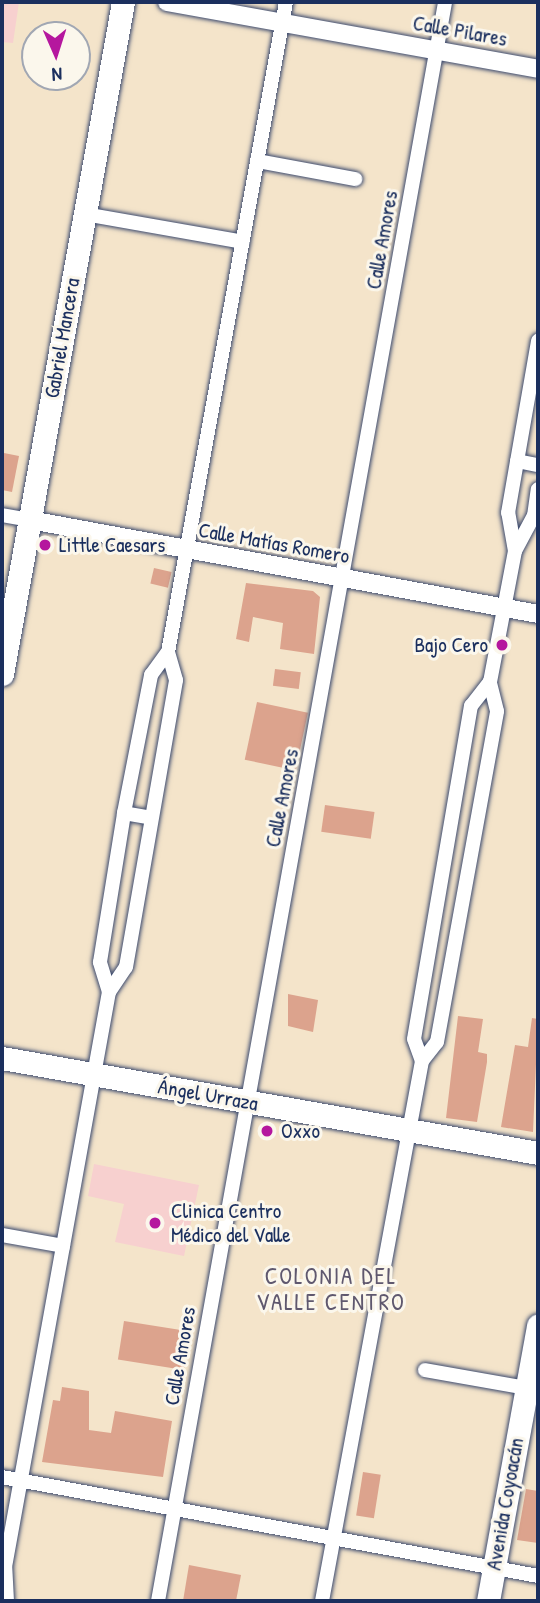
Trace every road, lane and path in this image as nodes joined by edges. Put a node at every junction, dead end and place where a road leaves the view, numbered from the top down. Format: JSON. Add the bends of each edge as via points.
{"nodes":[{"id":1,"x":122,"y":2,"type":"edge"},
{"id":2,"x":167,"y":2,"type":"edge"},
{"id":3,"x":286,"y":2,"type":"edge"},
{"id":4,"x":445,"y":2,"type":"edge"},
{"id":5,"x":282,"y":23,"type":"junction"},
{"id":6,"x":436,"y":50,"type":"junction"},
{"id":7,"x":538,"y":69,"type":"edge"},
{"id":8,"x":257,"y":161,"type":"junction"},
{"id":9,"x":355,"y":179,"type":"dead end"},
{"id":10,"x":85,"y":214,"type":"junction"},
{"id":11,"x":243,"y":242,"type":"junction"},
{"id":12,"x":538,"y":341,"type":"edge"},
{"id":13,"x":517,"y":461,"type":"junction"},
{"id":14,"x":538,"y":465,"type":"edge"},
{"id":15,"x":538,"y":489,"type":"edge"},
{"id":16,"x":2,"y":515,"type":"edge"},
{"id":17,"x":30,"y":520,"type":"junction"},
{"id":18,"x":187,"y":550,"type":"junction"},
{"id":19,"x":515,"y":551,"type":"junction"},
{"id":20,"x":345,"y":578,"type":"junction"},
{"id":21,"x":504,"y":608,"type":"junction"},
{"id":22,"x":538,"y":614,"type":"edge"},
{"id":23,"x":168,"y":652,"type":"junction"},
{"id":24,"x":2,"y":674,"type":"edge"},
{"id":25,"x":490,"y":682,"type":"junction"},
{"id":26,"x":124,"y":813,"type":"junction"},
{"id":27,"x":151,"y":818,"type":"junction"},
{"id":28,"x":109,"y":992,"type":"junction"},
{"id":29,"x":2,"y":1058,"type":"edge"},
{"id":30,"x":422,"y":1061,"type":"junction"},
{"id":31,"x":93,"y":1075,"type":"junction"},
{"id":32,"x":247,"y":1102,"type":"junction"},
{"id":33,"x":411,"y":1131,"type":"junction"},
{"id":34,"x":538,"y":1153,"type":"edge"},
{"id":35,"x":2,"y":1235,"type":"edge"},
{"id":36,"x":63,"y":1246,"type":"junction"},
{"id":37,"x":538,"y":1325,"type":"edge"},
{"id":38,"x":425,"y":1370,"type":"dead end"},
{"id":39,"x":527,"y":1388,"type":"junction"},
{"id":40,"x":2,"y":1477,"type":"edge"},
{"id":41,"x":20,"y":1480,"type":"junction"},
{"id":42,"x":174,"y":1511,"type":"junction"},
{"id":43,"x":332,"y":1541,"type":"junction"},
{"id":44,"x":3,"y":1569,"type":"edge"},
{"id":45,"x":494,"y":1569,"type":"junction"},
{"id":46,"x":538,"y":1576,"type":"edge"},
{"id":47,"x":7,"y":1601,"type":"edge"},
{"id":48,"x":158,"y":1601,"type":"edge"},
{"id":49,"x":322,"y":1601,"type":"edge"},
{"id":50,"x":488,"y":1601,"type":"edge"}],
"edges":[{"from":1,"to":10,"type":"main road","name":"Gabriel Mancera"},
{"from":2,"to":5,"type":"street","name":"Calle Pilares"},
{"from":3,"to":5,"type":"street"},
{"from":4,"to":6,"type":"street","name":"Calle Amores"},
{"from":5,"to":6,"type":"street","name":"Calle Pilares"},
{"from":5,"to":8,"type":"street"},
{"from":6,"to":7,"type":"street","name":"Calle Pilares"},
{"from":6,"to":20,"type":"street","name":"Calle Amores"},
{"from":8,"to":9,"type":"street"},
{"from":8,"to":11,"type":"street"},
{"from":10,"to":11,"type":"street"},
{"from":10,"to":17,"type":"main road","name":"Gabriel Mancera"},
{"from":11,"to":18,"type":"street"},
{"from":12,"to":13,"type":"street"},
{"from":13,"to":14,"type":"street"},
{"from":13,"to":19,"type":"street","via":[[508,513]]},
{"from":15,"to":19,"type":"street","via":[[534,516]]},
{"from":16,"to":17,"type":"street","name":"Calle Matías Romero"},
{"from":17,"to":18,"type":"street","name":"Calle Matías Romero"},
{"from":17,"to":24,"type":"main road","name":"Gabriel Mancera"},
{"from":18,"to":20,"type":"street","name":"Calle Matías Romero"},
{"from":18,"to":23,"type":"street"},
{"from":19,"to":21,"type":"street"},
{"from":20,"to":21,"type":"street","name":"Calle Matías Romero"},
{"from":20,"to":32,"type":"street","name":"Calle Amores"},
{"from":21,"to":22,"type":"street","name":"Calle Matías Romero"},
{"from":21,"to":25,"type":"street"},
{"from":23,"to":26,"type":"street","via":[[151,675]]},
{"from":23,"to":27,"type":"street","via":[[176,680]]},
{"from":25,"to":30,"type":"street","via":[[494,725],[437,1042]]},
{"from":25,"to":30,"type":"street","via":[[478,692],[469,720],[414,1039]]},
{"from":26,"to":27,"type":"street"},
{"from":26,"to":28,"type":"street","via":[[100,962]]},
{"from":27,"to":28,"type":"street","via":[[125,967]]},
{"from":28,"to":31,"type":"street"},
{"from":29,"to":31,"type":"main road","name":"Ángel Urraza"},
{"from":30,"to":33,"type":"street"},
{"from":31,"to":32,"type":"main road","name":"Ángel Urraza"},
{"from":31,"to":36,"type":"street"},
{"from":32,"to":33,"type":"main road","name":"Ángel Urraza"},
{"from":32,"to":42,"type":"street","name":"Calle Amores"},
{"from":33,"to":34,"type":"main road","name":"Ángel Urraza"},
{"from":33,"to":43,"type":"street"},
{"from":35,"to":36,"type":"street"},
{"from":36,"to":41,"type":"street"},
{"from":37,"to":39,"type":"main road","name":"Avenida Coyoacán"},
{"from":38,"to":39,"type":"street"},
{"from":39,"to":45,"type":"main road","name":"Avenida Coyoacán"},
{"from":40,"to":41,"type":"street"},
{"from":41,"to":42,"type":"street"},
{"from":41,"to":44,"type":"street"},
{"from":42,"to":43,"type":"street"},
{"from":42,"to":48,"type":"street","name":"Calle Amores"},
{"from":43,"to":45,"type":"street"},
{"from":43,"to":49,"type":"street"},
{"from":44,"to":47,"type":"street"},
{"from":45,"to":46,"type":"street"},
{"from":45,"to":50,"type":"main road","name":"Avenida Coyoacán"}]}
